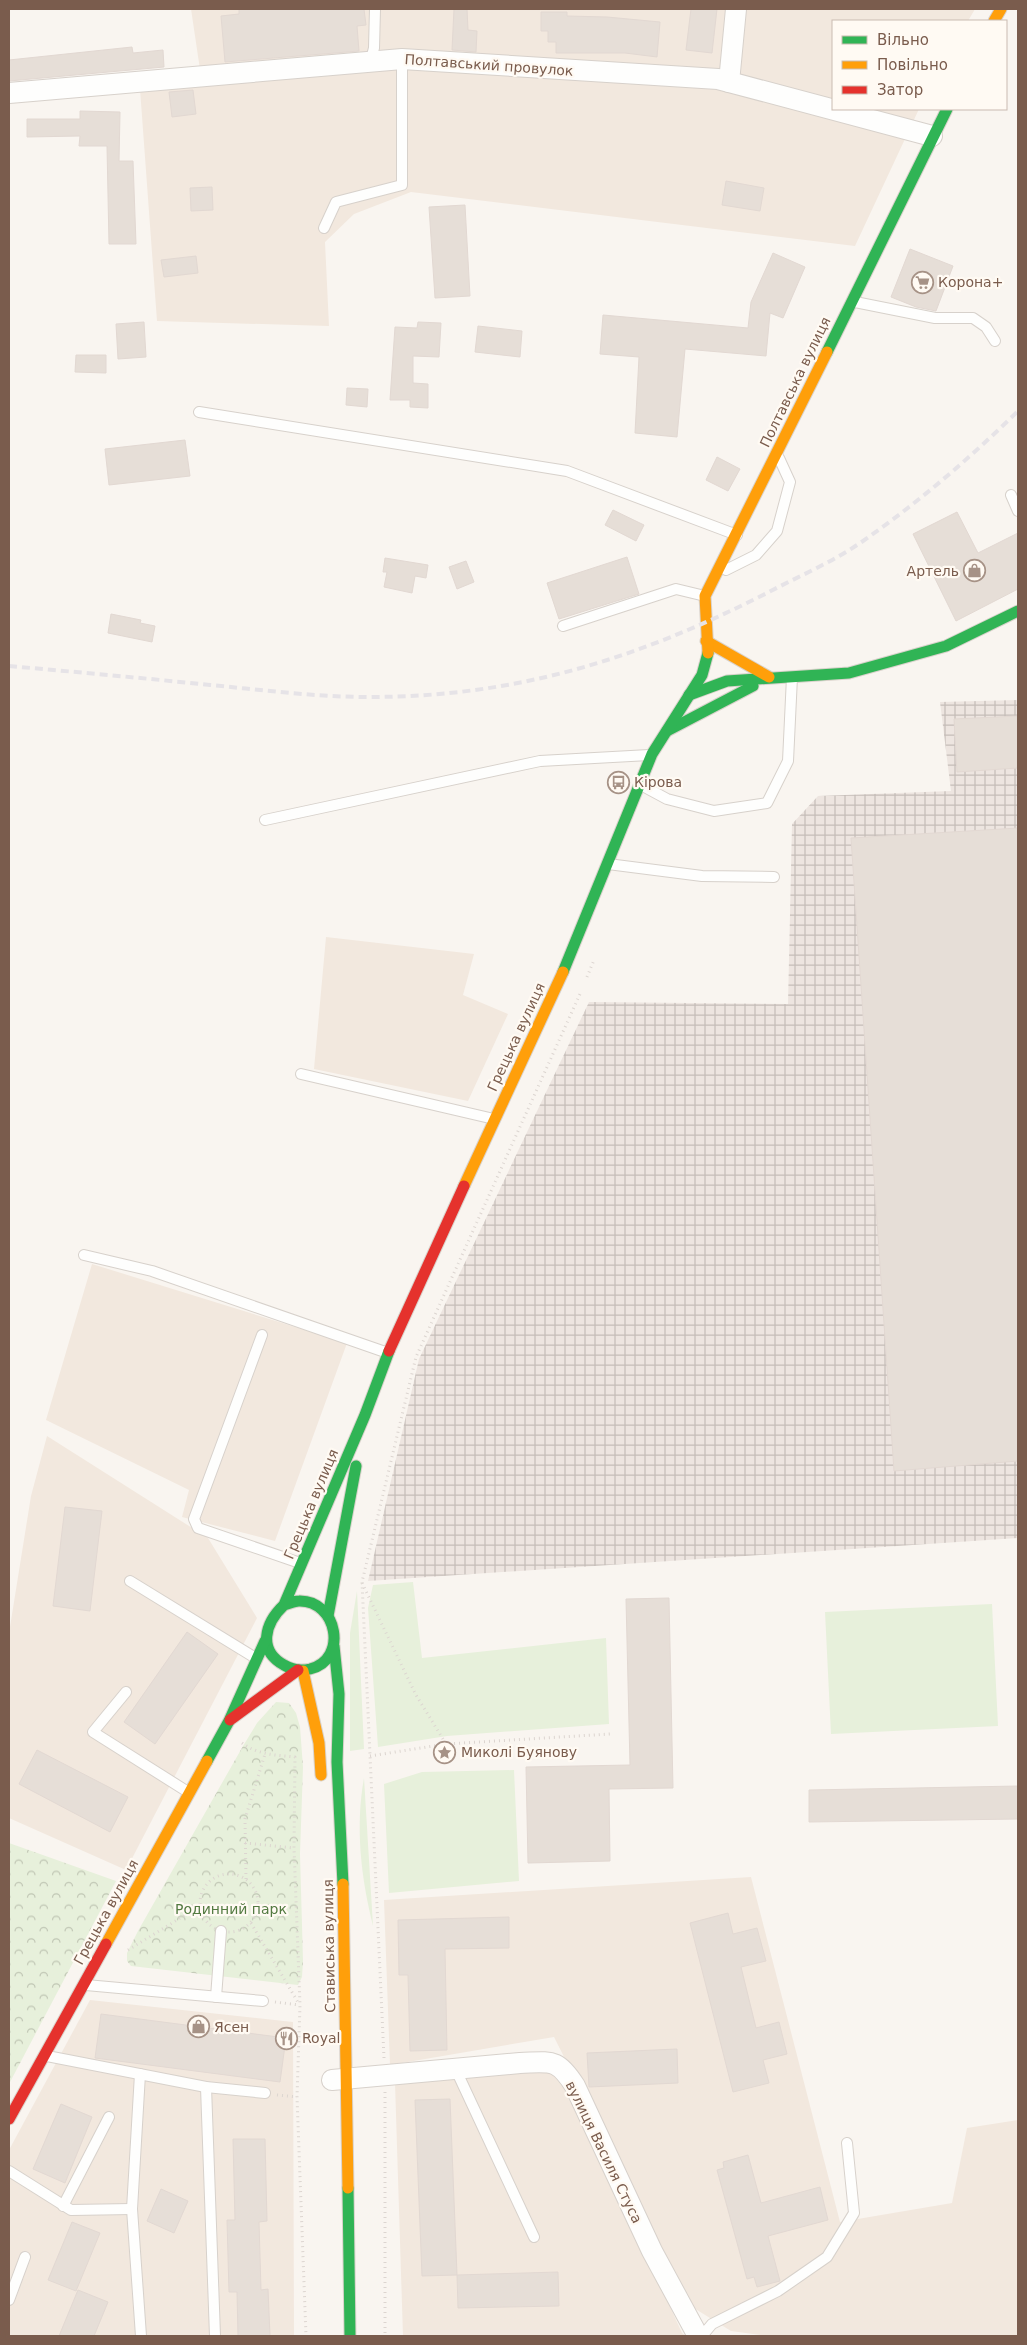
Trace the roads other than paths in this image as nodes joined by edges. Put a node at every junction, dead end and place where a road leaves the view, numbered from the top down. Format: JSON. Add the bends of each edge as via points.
{"nodes":[{"id":1,"x":376,"y":9,"type":"edge"},
{"id":2,"x":736,"y":9,"type":"edge"},
{"id":3,"x":1001,"y":9,"type":"edge"},
{"id":4,"x":995,"y":20,"type":"edge"},
{"id":5,"x":402,"y":59,"type":"junction"},
{"id":6,"x":370,"y":63,"type":"junction"},
{"id":7,"x":729,"y":82,"type":"junction"},
{"id":8,"x":9,"y":93,"type":"edge"},
{"id":9,"x":832,"y":109,"type":"edge"},
{"id":10,"x":834,"y":110,"type":"edge"},
{"id":11,"x":946,"y":110,"type":"edge"},
{"id":12,"x":932,"y":136,"type":"junction"},
{"id":13,"x":324,"y":228,"type":"dead end"},
{"id":14,"x":852,"y":301,"type":"junction"},
{"id":15,"x":995,"y":341,"type":"dead end"},
{"id":16,"x":199,"y":412,"type":"dead end"},
{"id":17,"x":777,"y":453,"type":"junction"},
{"id":18,"x":1011,"y":495,"type":"dead end"},
{"id":19,"x":1018,"y":511,"type":"edge"},
{"id":20,"x":738,"y":535,"type":"junction"},
{"id":21,"x":716,"y":575,"type":"junction"},
{"id":22,"x":705,"y":596,"type":"junction"},
{"id":23,"x":1018,"y":611,"type":"edge"},
{"id":24,"x":563,"y":626,"type":"dead end"},
{"id":25,"x":706,"y":640,"type":"junction"},
{"id":26,"x":702,"y":675,"type":"joint"},
{"id":27,"x":792,"y":676,"type":"junction"},
{"id":28,"x":769,"y":677,"type":"junction"},
{"id":29,"x":689,"y":695,"type":"junction"},
{"id":30,"x":667,"y":730,"type":"junction"},
{"id":31,"x":652,"y":754,"type":"junction"},
{"id":32,"x":640,"y":785,"type":"junction"},
{"id":33,"x":265,"y":820,"type":"dead end"},
{"id":34,"x":607,"y":864,"type":"junction"},
{"id":35,"x":774,"y":877,"type":"dead end"},
{"id":36,"x":301,"y":1074,"type":"dead end"},
{"id":37,"x":494,"y":1118,"type":"junction"},
{"id":38,"x":84,"y":1255,"type":"dead end"},
{"id":39,"x":262,"y":1335,"type":"dead end"},
{"id":40,"x":389,"y":1353,"type":"junction"},
{"id":41,"x":365,"y":1415,"type":"junction"},
{"id":42,"x":302,"y":1564,"type":"junction"},
{"id":43,"x":130,"y":1581,"type":"dead end"},
{"id":44,"x":284,"y":1605,"type":"junction"},
{"id":45,"x":328,"y":1616,"type":"junction"},
{"id":46,"x":265,"y":1642,"type":"junction"},
{"id":47,"x":334,"y":1646,"type":"junction"},
{"id":48,"x":257,"y":1659,"type":"junction"},
{"id":49,"x":300,"y":1671,"type":"junction"},
{"id":50,"x":126,"y":1692,"type":"dead end"},
{"id":51,"x":226,"y":1725,"type":"junction"},
{"id":52,"x":322,"y":1790,"type":"dead end"},
{"id":53,"x":189,"y":1793,"type":"junction"},
{"id":54,"x":221,"y":1931,"type":"road end"},
{"id":55,"x":83,"y":1984,"type":"junction"},
{"id":56,"x":216,"y":1997,"type":"junction"},
{"id":57,"x":263,"y":2001,"type":"road end"},
{"id":58,"x":44,"y":2055,"type":"junction"},
{"id":59,"x":456,"y":2070,"type":"junction"},
{"id":60,"x":140,"y":2074,"type":"junction"},
{"id":61,"x":336,"y":2080,"type":"junction"},
{"id":62,"x":206,"y":2087,"type":"junction"},
{"id":63,"x":265,"y":2093,"type":"road end"},
{"id":64,"x":109,"y":2117,"type":"dead end"},
{"id":65,"x":9,"y":2118,"type":"edge"},
{"id":66,"x":847,"y":2143,"type":"dead end"},
{"id":67,"x":9,"y":2171,"type":"edge"},
{"id":68,"x":64,"y":2206,"type":"junction"},
{"id":69,"x":132,"y":2209,"type":"junction"},
{"id":70,"x":534,"y":2237,"type":"dead end"},
{"id":71,"x":25,"y":2257,"type":"dead end"},
{"id":72,"x":9,"y":2300,"type":"edge"},
{"id":73,"x":142,"y":2336,"type":"edge"},
{"id":74,"x":216,"y":2336,"type":"edge"},
{"id":75,"x":350,"y":2336,"type":"edge"},
{"id":76,"x":700,"y":2336,"type":"edge"}],
"edges":[{"from":1,"to":6,"type":"lane"},
{"from":2,"to":7,"type":"street"},
{"from":3,"to":4,"type":"main road"},
{"from":5,"to":6,"type":"street","name":"Полтавський провулок"},
{"from":5,"to":7,"type":"street","name":"Полтавський провулок"},
{"from":5,"to":13,"type":"lane","via":[[402,185],[336,202]]},
{"from":6,"to":8,"type":"street","name":"Полтавський провулок"},
{"from":7,"to":9,"type":"street","name":"Полтавський провулок"},
{"from":10,"to":12,"type":"street","name":"Полтавський провулок"},
{"from":11,"to":12,"type":"main road","name":"Полтавська вулиця"},
{"from":12,"to":14,"type":"main road","name":"Полтавська вулиця"},
{"from":14,"to":15,"type":"lane","via":[[935,318],[974,318],[986,327]]},
{"from":14,"to":17,"type":"main road","name":"Полтавська вулиця"},
{"from":16,"to":20,"type":"lane","via":[[567,471]]},
{"from":17,"to":20,"type":"main road","name":"Полтавська вулиця"},
{"from":17,"to":21,"type":"lane","via":[[790,482],[777,531],[756,554]]},
{"from":18,"to":19,"type":"lane"},
{"from":20,"to":21,"type":"main road","name":"Полтавська вулиця"},
{"from":21,"to":22,"type":"main road","name":"Полтавська вулиця"},
{"from":22,"to":24,"type":"lane","via":[[676,589]]},
{"from":22,"to":25,"type":"main road","name":"Полтавська вулиця"},
{"from":23,"to":27,"type":"main road","via":[[946,646],[849,673]]},
{"from":25,"to":26,"type":"main road","name":"Полтавська вулиця","via":[[708,652]]},
{"from":25,"to":28,"type":"main road"},
{"from":26,"to":29,"type":"main road","name":"Грецька вулиця"},
{"from":27,"to":28,"type":"main road"},
{"from":27,"to":32,"type":"lane","via":[[788,761],[767,803],[714,811],[667,799]]},
{"from":28,"to":29,"type":"main road","via":[[727,681]]},
{"from":28,"to":30,"type":"main road"},
{"from":29,"to":30,"type":"main road","name":"Грецька вулиця"},
{"from":30,"to":31,"type":"main road","name":"Грецька вулиця"},
{"from":31,"to":32,"type":"main road","name":"Грецька вулиця"},
{"from":31,"to":33,"type":"lane","via":[[540,760]]},
{"from":32,"to":34,"type":"main road","name":"Грецька вулиця"},
{"from":34,"to":35,"type":"lane","via":[[702,876]]},
{"from":34,"to":37,"type":"main road","name":"Грецька вулиця","via":[[562,975]]},
{"from":36,"to":37,"type":"lane"},
{"from":37,"to":40,"type":"main road","name":"Грецька вулиця"},
{"from":38,"to":40,"type":"lane","via":[[152,1271]]},
{"from":39,"to":42,"type":"lane","via":[[194,1519],[198,1528],[212,1534]]},
{"from":40,"to":41,"type":"main road","name":"Грецька вулиця"},
{"from":41,"to":42,"type":"main road","name":"Грецька вулиця"},
{"from":41,"to":45,"type":"main road","name":"Грецька вулиця"},
{"from":42,"to":44,"type":"main road","name":"Грецька вулиця"},
{"from":43,"to":48,"type":"lane"},
{"from":44,"to":45,"type":"main road","via":[[299,1601],[313,1603]]},
{"from":44,"to":46,"type":"main road","via":[[273,1614],[266,1627]]},
{"from":45,"to":47,"type":"main road","via":[[334,1628]]},
{"from":46,"to":48,"type":"main road","name":"Грецька вулиця"},
{"from":46,"to":49,"type":"main road","via":[[275,1660]]},
{"from":47,"to":49,"type":"main road","via":[[327,1659],[316,1667]]},
{"from":47,"to":61,"type":"main road","name":"Стависька вулиця","via":[[339,1694],[337,1762],[343,1885]]},
{"from":48,"to":51,"type":"main road","name":"Грецька вулиця"},
{"from":49,"to":51,"type":"main road","name":"Грецька вулиця"},
{"from":49,"to":52,"type":"main road","via":[[319,1743]]},
{"from":50,"to":53,"type":"lane","via":[[93,1732]]},
{"from":51,"to":53,"type":"main road","name":"Грецька вулиця"},
{"from":53,"to":55,"type":"main road","name":"Грецька вулиця"},
{"from":54,"to":56,"type":"lane"},
{"from":55,"to":56,"type":"lane"},
{"from":55,"to":58,"type":"main road","name":"Грецька вулиця"},
{"from":56,"to":57,"type":"lane"},
{"from":58,"to":60,"type":"lane"},
{"from":58,"to":65,"type":"main road","name":"Грецька вулиця"},
{"from":59,"to":61,"type":"street","name":"вулиця Василя Стуса"},
{"from":59,"to":70,"type":"lane"},
{"from":59,"to":76,"type":"street","name":"вулиця Василя Стуса","via":[[549,2062],[563,2068],[652,2251]]},
{"from":60,"to":62,"type":"lane"},
{"from":60,"to":69,"type":"lane"},
{"from":61,"to":75,"type":"main road","name":"Стависька вулиця"},
{"from":62,"to":63,"type":"lane"},
{"from":62,"to":74,"type":"lane"},
{"from":64,"to":68,"type":"lane"},
{"from":66,"to":76,"type":"lane","via":[[854,2213],[827,2258],[778,2291],[712,2324]]},
{"from":67,"to":68,"type":"lane"},
{"from":68,"to":69,"type":"lane","via":[[71,2210]]},
{"from":69,"to":73,"type":"lane"},
{"from":71,"to":72,"type":"lane"}]}
